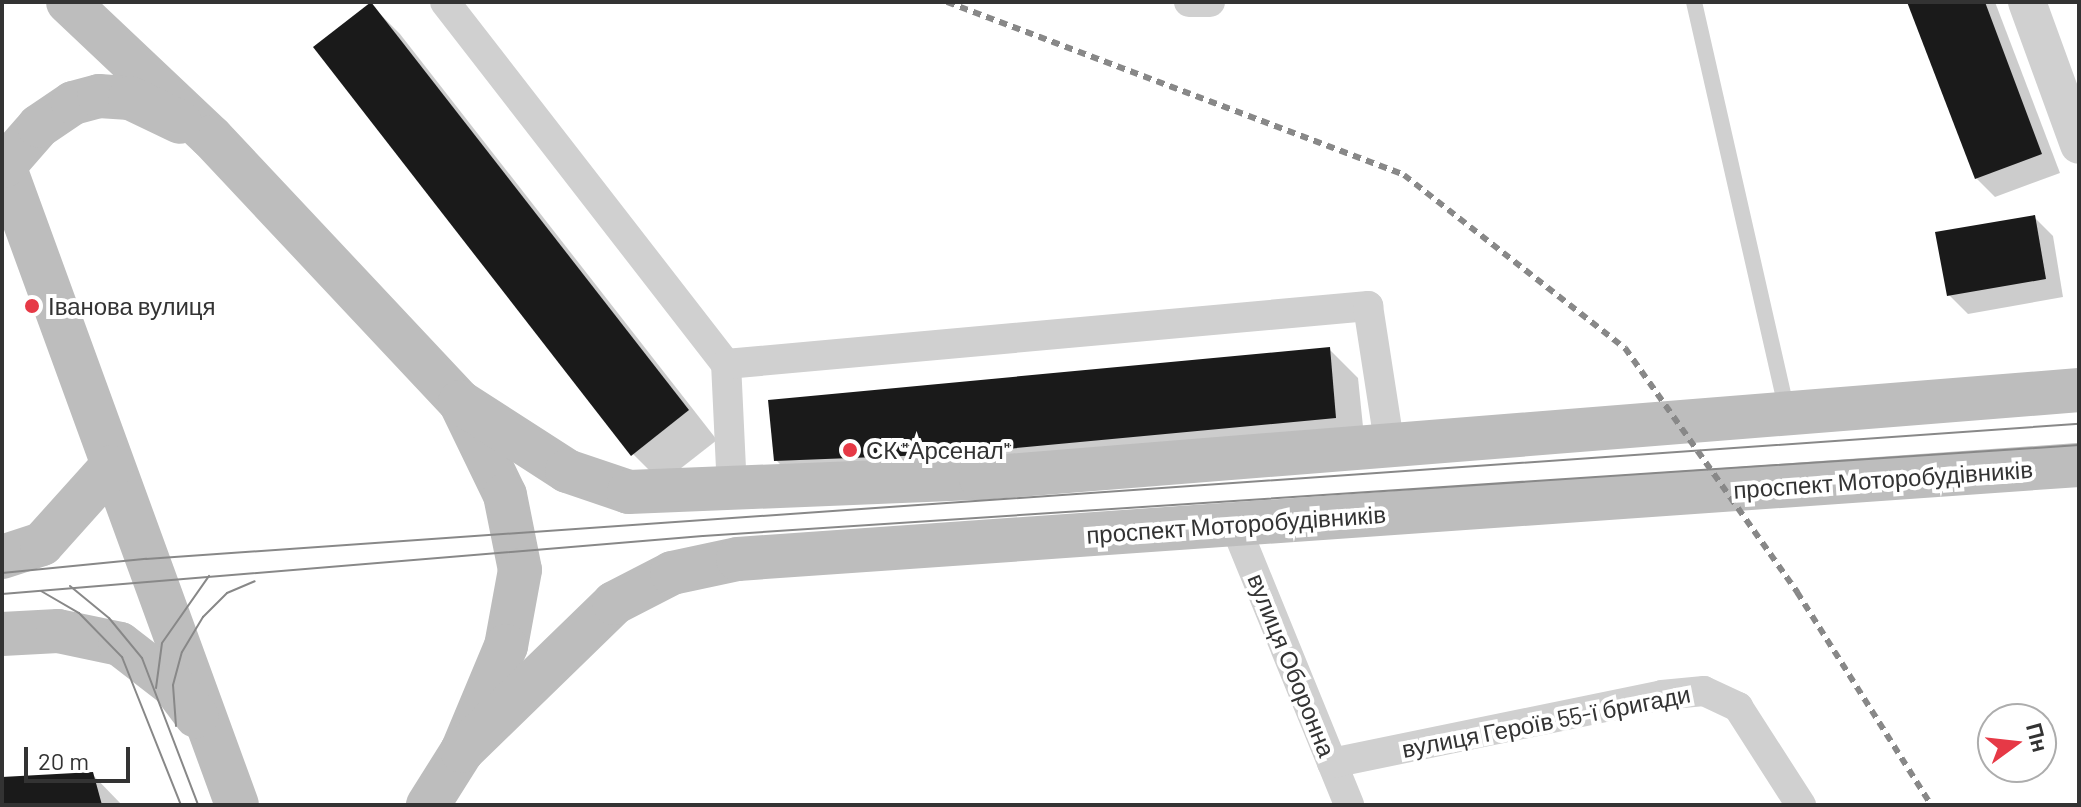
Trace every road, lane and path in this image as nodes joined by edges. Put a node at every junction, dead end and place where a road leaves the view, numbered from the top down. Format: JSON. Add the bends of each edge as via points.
{"nodes":[{"id":1,"x":68,"y":2,"type":"edge"},
{"id":2,"x":445,"y":2,"type":"edge"},
{"id":3,"x":1189,"y":2,"type":"edge"},
{"id":4,"x":1210,"y":2,"type":"edge"},
{"id":5,"x":1694,"y":2,"type":"edge"},
{"id":6,"x":2027,"y":2,"type":"edge"},
{"id":7,"x":211,"y":137,"type":"junction"},
{"id":8,"x":2079,"y":145,"type":"edge"},
{"id":9,"x":3,"y":163,"type":"edge"},
{"id":10,"x":726,"y":364,"type":"junction"},
{"id":11,"x":2079,"y":390,"type":"edge"},
{"id":12,"x":460,"y":402,"type":"junction"},
{"id":13,"x":1788,"y":413,"type":"junction"},
{"id":14,"x":1389,"y":442,"type":"junction"},
{"id":15,"x":2079,"y":465,"type":"edge"},
{"id":16,"x":111,"y":467,"type":"junction"},
{"id":17,"x":732,"y":490,"type":"junction"},
{"id":18,"x":1235,"y":525,"type":"junction"},
{"id":19,"x":2,"y":557,"type":"edge"},
{"id":20,"x":2,"y":634,"type":"edge"},
{"id":21,"x":213,"y":738,"type":"junction"},
{"id":22,"x":462,"y":751,"type":"junction"},
{"id":23,"x":1332,"y":763,"type":"junction"},
{"id":24,"x":237,"y":805,"type":"edge"},
{"id":25,"x":428,"y":805,"type":"edge"},
{"id":26,"x":1349,"y":805,"type":"edge"},
{"id":27,"x":1801,"y":805,"type":"edge"}],
"edges":[{"from":1,"to":7,"type":"main road"},
{"from":2,"to":10,"type":"street"},
{"from":3,"to":4,"type":"street"},
{"from":5,"to":13,"type":"lane"},
{"from":6,"to":8,"type":"street","via":[[2060,75]]},
{"from":7,"to":9,"type":"main road","via":[[130,98],[99,96],[73,103],[39,126]]},
{"from":7,"to":12,"type":"main road"},
{"from":9,"to":16,"type":"main road"},
{"from":10,"to":14,"type":"street","via":[[1368,306]]},
{"from":10,"to":17,"type":"street"},
{"from":11,"to":13,"type":"main road"},
{"from":12,"to":17,"type":"main road","via":[[567,471],[597,483],[629,492]]},
{"from":12,"to":22,"type":"main road","via":[[505,495],[520,570],[506,646]]},
{"from":13,"to":14,"type":"main road"},
{"from":14,"to":17,"type":"main road","via":[[981,478]]},
{"from":15,"to":18,"type":"main road","name":"проспект Моторобудівників"},
{"from":16,"to":19,"type":"main road","via":[[42,544]]},
{"from":16,"to":21,"type":"main road"},
{"from":18,"to":22,"type":"main road","name":"проспект Моторобудівників","via":[[738,559],[672,573],[614,603]]},
{"from":18,"to":23,"type":"street","name":"вулиця Оборонна"},
{"from":20,"to":21,"type":"main road","via":[[58,631],[120,644],[173,685]]},
{"from":21,"to":24,"type":"main road"},
{"from":22,"to":25,"type":"main road"},
{"from":23,"to":26,"type":"street","name":"вулиця Оборонна"},
{"from":23,"to":27,"type":"street","name":"вулиця Героїв 55-ї бригади","via":[[1662,695],[1704,691],[1738,707]]}]}
